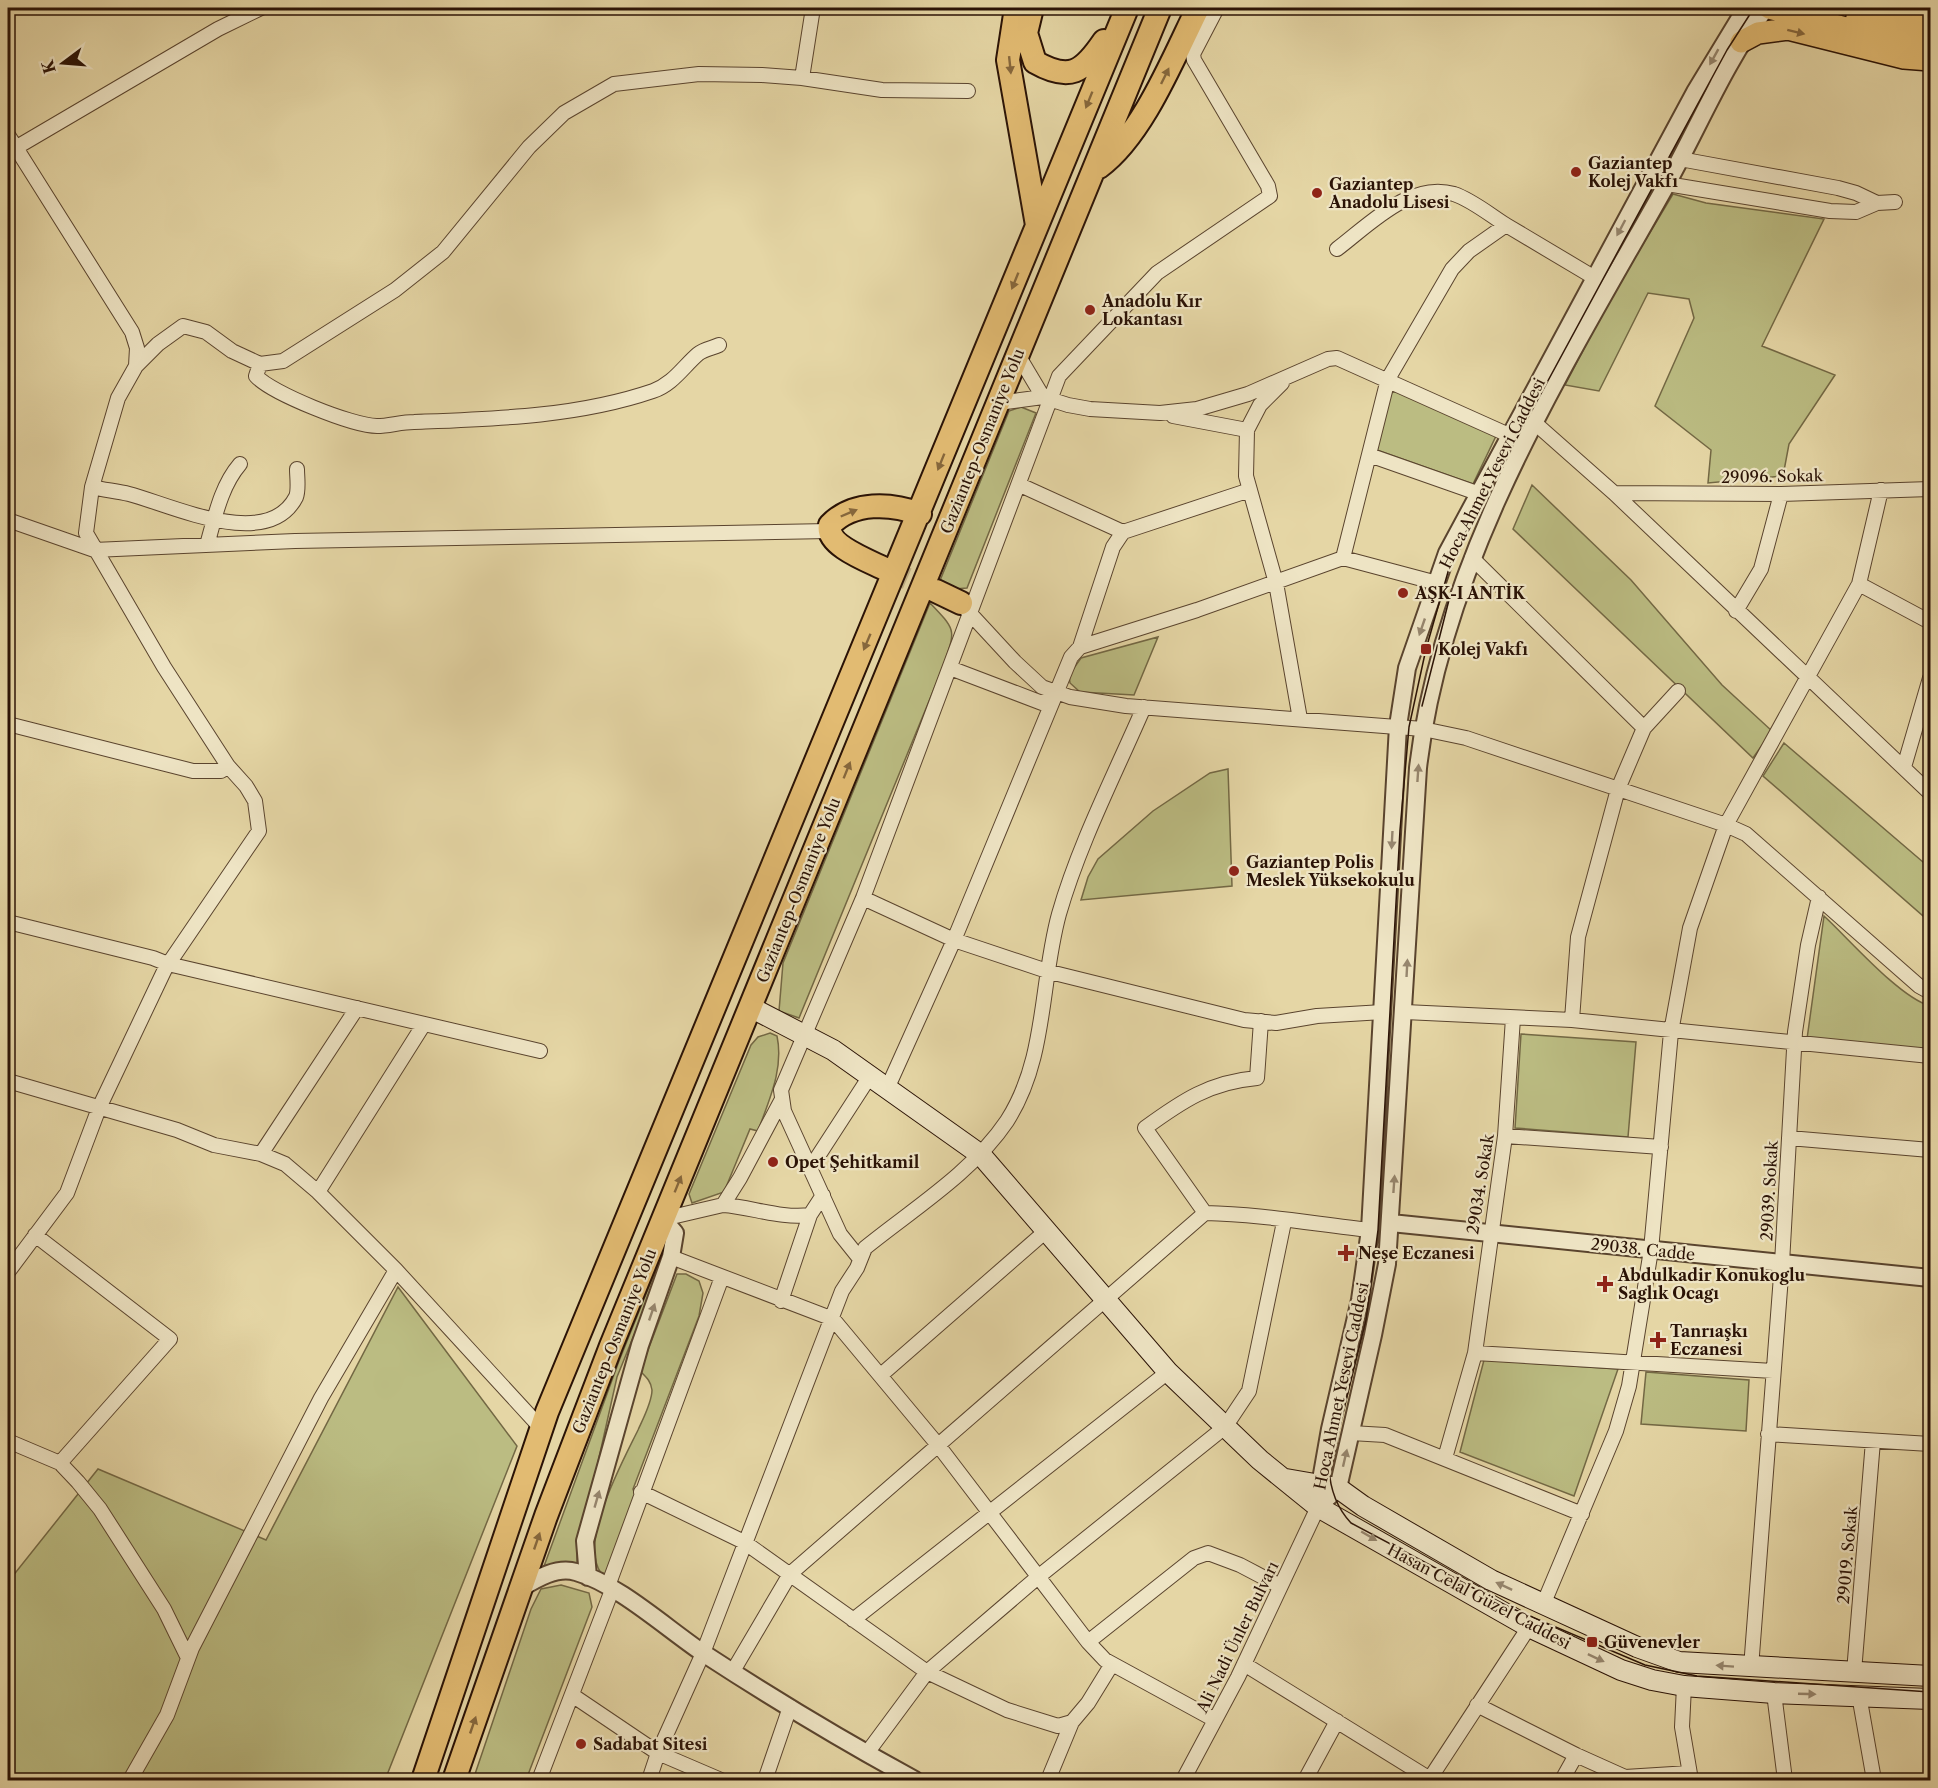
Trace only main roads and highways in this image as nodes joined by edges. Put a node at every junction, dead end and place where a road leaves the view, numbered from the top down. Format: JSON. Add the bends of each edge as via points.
{"nodes":[{"id":1,"x":1016,"y":8,"type":"edge"},
{"id":2,"x":1032,"y":8,"type":"edge"},
{"id":3,"x":1160,"y":8,"type":"edge"},
{"id":4,"x":1198,"y":8,"type":"edge"},
{"id":5,"x":1767,"y":8,"type":"edge"},
{"id":6,"x":1887,"y":8,"type":"edge"},
{"id":7,"x":1126,"y":9,"type":"edge"},
{"id":8,"x":1930,"y":13,"type":"edge"},
{"id":9,"x":1825,"y":14,"type":"edge"},
{"id":10,"x":1930,"y":28,"type":"edge"},
{"id":11,"x":1741,"y":42,"type":"road end"},
{"id":12,"x":1930,"y":44,"type":"edge"},
{"id":13,"x":1930,"y":60,"type":"edge"},
{"id":14,"x":1093,"y":172,"type":"junction"},
{"id":15,"x":1037,"y":226,"type":"junction"},
{"id":16,"x":920,"y":514,"type":"junction"},
{"id":17,"x":887,"y":570,"type":"tunnel mouth"},
{"id":18,"x":936,"y":591,"type":"tunnel mouth"},
{"id":19,"x":966,"y":608,"type":"road end"},
{"id":20,"x":750,"y":1007,"type":"junction"},
{"id":21,"x":1280,"y":1478,"type":"junction"},
{"id":22,"x":1930,"y":1676,"type":"edge"},
{"id":23,"x":1930,"y":1699,"type":"edge"},
{"id":24,"x":423,"y":1780,"type":"edge"},
{"id":25,"x":454,"y":1780,"type":"edge"}],
"edges":[{"from":1,"to":15,"type":"highway","one_way":true,"via":[[1008,60]]},
{"from":2,"to":7,"type":"highway","via":[[1026,33],[1035,62],[1064,74],[1087,64]]},
{"from":3,"to":14,"type":"highway","name":"Gaziantep-Osmaniye Yolu"},
{"from":14,"to":4,"type":"highway","one_way":true,"via":[[1112,158],[1154,98]]},
{"from":5,"to":9,"type":"main road"},
{"from":6,"to":8,"type":"main road"},
{"from":7,"to":15,"type":"highway","name":"Gaziantep-Osmaniye Yolu","one_way":true},
{"from":9,"to":10,"type":"main road"},
{"from":9,"to":12,"type":"main road","via":[[1888,39]]},
{"from":11,"to":13,"type":"main road","one_way":true,"via":[[1758,33],[1788,29],[1904,58]]},
{"from":20,"to":14,"type":"highway","name":"Gaziantep-Osmaniye Yolu","one_way":true},
{"from":15,"to":16,"type":"highway","name":"Gaziantep-Osmaniye Yolu","one_way":true},
{"from":17,"to":16,"type":"highway","one_way":true,"via":[[840,546],[829,531],[836,519],[873,506],[907,508]]},
{"from":16,"to":24,"type":"highway","name":"Gaziantep-Osmaniye Yolu","one_way":true,"via":[[542,1428]]},
{"from":18,"to":19,"type":"highway"},
{"from":20,"to":21,"type":"main road","name":"Hasan Celal Güzel Caddesi","via":[[804,1034],[870,1076],[981,1155],[1168,1372]]},
{"from":25,"to":20,"type":"highway","name":"Gaziantep-Osmaniye Yolu","one_way":true,"via":[[611,1346]]},
{"from":22,"to":21,"type":"main road","name":"Hasan Celal Güzel Caddesi","one_way":true,"via":[[1679,1662],[1637,1647],[1491,1580],[1328,1487]]},
{"from":21,"to":23,"type":"main road","name":"Hasan Celal Güzel Caddesi","one_way":true,"via":[[1318,1507],[1528,1627],[1621,1670],[1684,1686]]}]}
